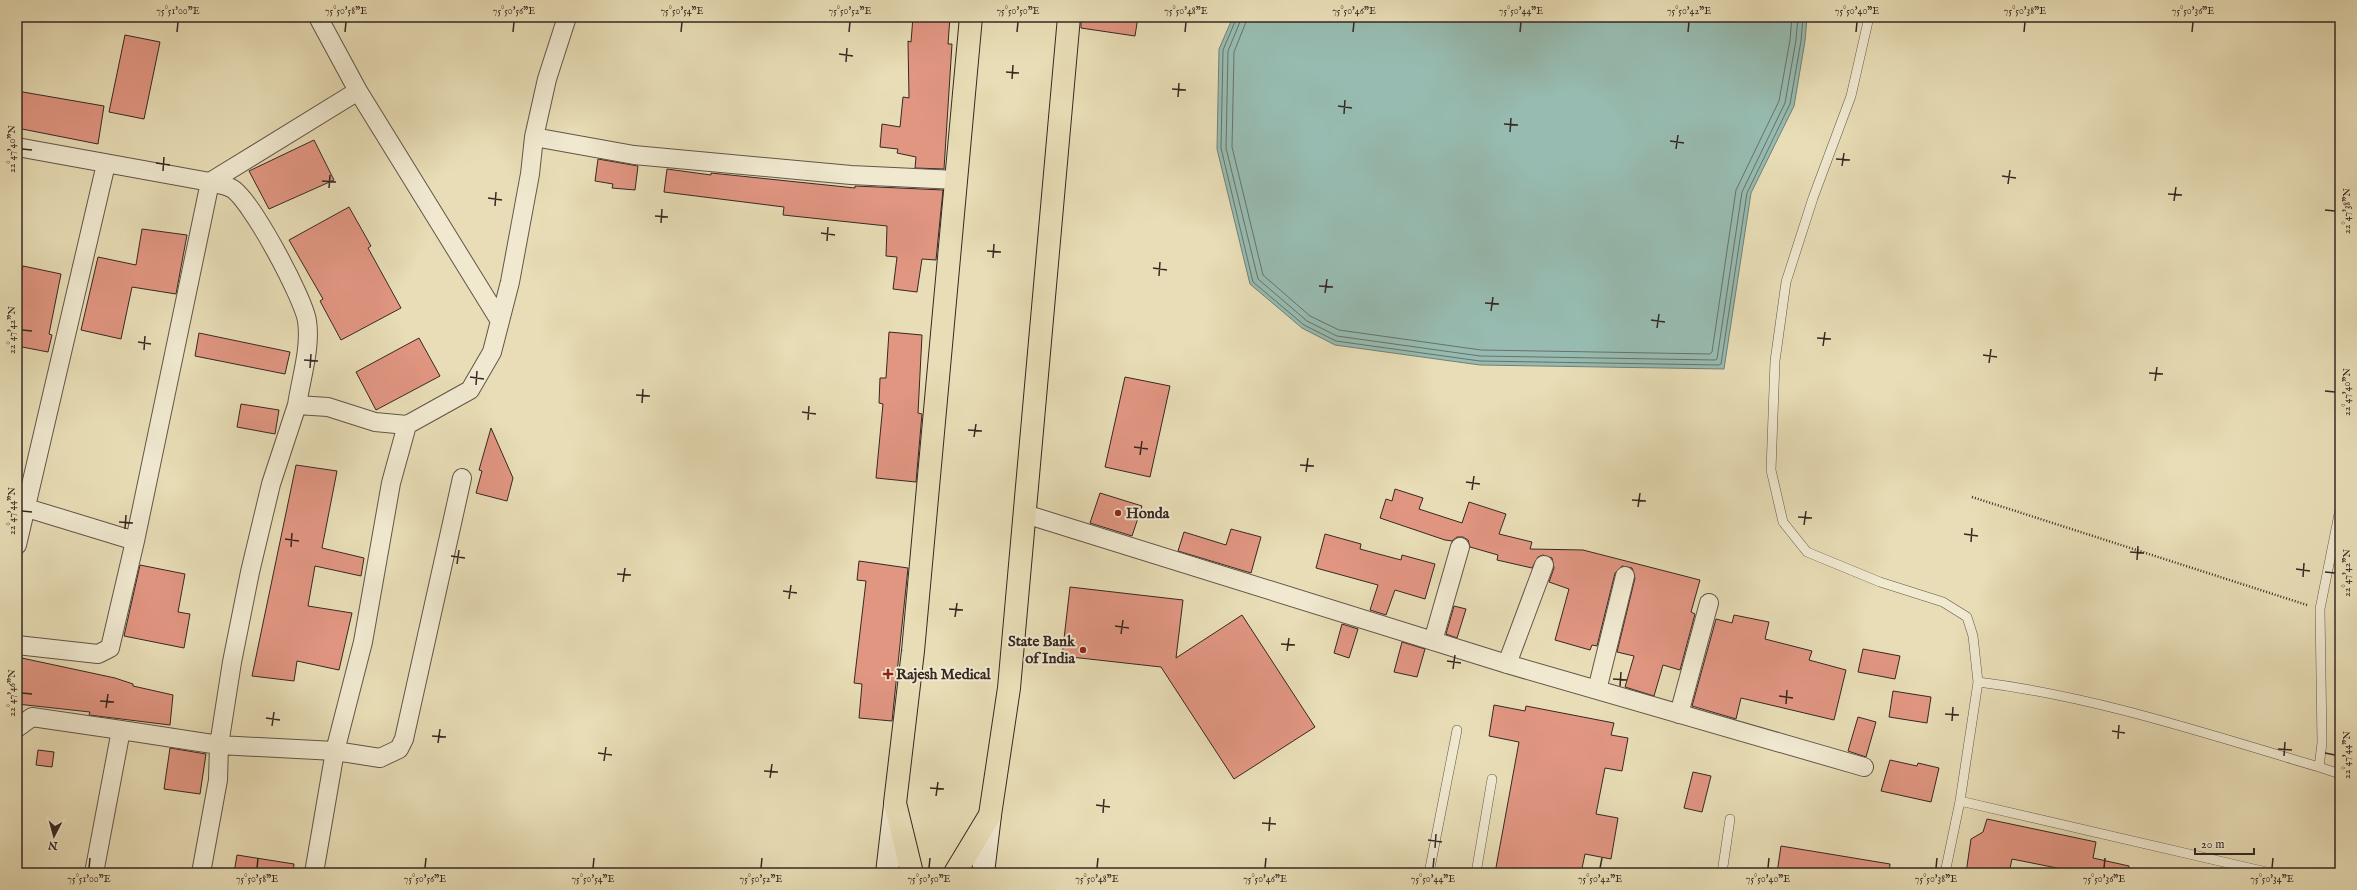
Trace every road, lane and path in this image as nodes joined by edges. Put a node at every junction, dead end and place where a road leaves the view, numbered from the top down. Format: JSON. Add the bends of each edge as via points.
{"nodes":[{"id":1,"x":318,"y":17,"type":"edge"},
{"id":2,"x":567,"y":17,"type":"edge"},
{"id":3,"x":971,"y":17,"type":"edge"},
{"id":4,"x":1069,"y":17,"type":"edge"},
{"id":5,"x":1869,"y":17,"type":"edge"},
{"id":6,"x":358,"y":90,"type":"junction"},
{"id":7,"x":534,"y":137,"type":"junction"},
{"id":8,"x":17,"y":148,"type":"edge"},
{"id":9,"x":106,"y":164,"type":"junction"},
{"id":10,"x":957,"y":180,"type":"junction"},
{"id":11,"x":210,"y":182,"type":"junction"},
{"id":12,"x":500,"y":321,"type":"junction"},
{"id":13,"x":297,"y":405,"type":"junction"},
{"id":14,"x":407,"y":425,"type":"junction"},
{"id":15,"x":462,"y":478,"type":"dead end"},
{"id":16,"x":1972,"y":497,"type":"dead end"},
{"id":17,"x":22,"y":506,"type":"edge"},
{"id":18,"x":2340,"y":509,"type":"edge"},
{"id":19,"x":1025,"y":514,"type":"junction"},
{"id":20,"x":135,"y":541,"type":"junction"},
{"id":21,"x":17,"y":545,"type":"edge"},
{"id":22,"x":1460,"y":547,"type":"dead end"},
{"id":23,"x":1544,"y":565,"type":"dead end"},
{"id":24,"x":1625,"y":576,"type":"dead end"},
{"id":25,"x":1709,"y":603,"type":"dead end"},
{"id":26,"x":2320,"y":609,"type":"junction"},
{"id":27,"x":1433,"y":641,"type":"junction"},
{"id":28,"x":17,"y":645,"type":"edge"},
{"id":29,"x":1507,"y":664,"type":"junction"},
{"id":30,"x":1978,"y":682,"type":"junction"},
{"id":31,"x":1597,"y":690,"type":"junction"},
{"id":32,"x":1679,"y":714,"type":"junction"},
{"id":33,"x":17,"y":728,"type":"edge"},
{"id":34,"x":121,"y":730,"type":"junction"},
{"id":35,"x":1457,"y":730,"type":"dead end"},
{"id":36,"x":219,"y":745,"type":"junction"},
{"id":37,"x":335,"y":752,"type":"junction"},
{"id":38,"x":1864,"y":767,"type":"dead end"},
{"id":39,"x":2319,"y":767,"type":"junction"},
{"id":40,"x":2340,"y":774,"type":"edge"},
{"id":41,"x":1492,"y":779,"type":"dead end"},
{"id":42,"x":1960,"y":801,"type":"junction"},
{"id":43,"x":895,"y":803,"type":"junction"},
{"id":44,"x":990,"y":815,"type":"junction"},
{"id":45,"x":1730,"y":819,"type":"dead end"},
{"id":46,"x":912,"y":871,"type":"edge"},
{"id":47,"x":94,"y":873,"type":"edge"},
{"id":48,"x":200,"y":873,"type":"edge"},
{"id":49,"x":314,"y":873,"type":"edge"},
{"id":50,"x":887,"y":873,"type":"edge"},
{"id":51,"x":955,"y":873,"type":"edge"},
{"id":52,"x":983,"y":873,"type":"edge"},
{"id":53,"x":1429,"y":873,"type":"edge"},
{"id":54,"x":1476,"y":873,"type":"edge"},
{"id":55,"x":1722,"y":873,"type":"edge"},
{"id":56,"x":1945,"y":873,"type":"edge"},
{"id":57,"x":2271,"y":873,"type":"edge"}],
"edges":[{"from":1,"to":6,"type":"street"},
{"from":2,"to":7,"type":"street","via":[[547,79]]},
{"from":3,"to":10,"type":"main road"},
{"from":4,"to":19,"type":"main road"},
{"from":5,"to":30,"type":"lane","via":[[1851,96],[1813,198],[1786,282],[1775,361],[1771,470],[1783,522],[1807,552],[1880,582],[1943,602],[1967,617],[1973,636]]},
{"from":6,"to":11,"type":"street"},
{"from":6,"to":12,"type":"street"},
{"from":7,"to":10,"type":"street","via":[[634,155],[851,175]]},
{"from":7,"to":12,"type":"street","via":[[529,182]]},
{"from":8,"to":9,"type":"street"},
{"from":9,"to":11,"type":"street"},
{"from":9,"to":17,"type":"street"},
{"from":10,"to":43,"type":"main road","via":[[913,650]]},
{"from":11,"to":13,"type":"street","via":[[232,188],[247,203],[293,283],[307,320],[308,340]]},
{"from":11,"to":20,"type":"street"},
{"from":12,"to":14,"type":"street","via":[[492,352],[470,390]]},
{"from":13,"to":14,"type":"street","via":[[328,407],[375,422]]},
{"from":13,"to":36,"type":"street","via":[[271,484],[250,572]]},
{"from":14,"to":37,"type":"street","via":[[392,483],[363,642]]},
{"from":15,"to":37,"type":"street","via":[[400,749],[380,758]]},
{"from":16,"to":26,"type":"path"},
{"from":17,"to":20,"type":"street"},
{"from":17,"to":21,"type":"street"},
{"from":18,"to":26,"type":"lane"},
{"from":19,"to":27,"type":"street"},
{"from":19,"to":44,"type":"main road","via":[[1009,688]]},
{"from":20,"to":28,"type":"street","via":[[110,648],[98,654]]},
{"from":22,"to":27,"type":"street"},
{"from":23,"to":29,"type":"street"},
{"from":24,"to":31,"type":"street"},
{"from":25,"to":32,"type":"street"},
{"from":26,"to":39,"type":"lane","via":[[2322,744]]},
{"from":27,"to":29,"type":"street"},
{"from":29,"to":31,"type":"street"},
{"from":30,"to":39,"type":"lane","via":[[2004,685],[2136,713]]},
{"from":30,"to":42,"type":"lane"},
{"from":31,"to":32,"type":"street"},
{"from":32,"to":38,"type":"street"},
{"from":33,"to":34,"type":"street","via":[[32,717]]},
{"from":34,"to":36,"type":"street"},
{"from":34,"to":47,"type":"street"},
{"from":35,"to":53,"type":"lane"},
{"from":36,"to":37,"type":"street"},
{"from":36,"to":48,"type":"street","via":[[218,780]]},
{"from":37,"to":49,"type":"street"},
{"from":39,"to":40,"type":"lane"},
{"from":41,"to":54,"type":"lane"},
{"from":42,"to":56,"type":"lane"},
{"from":42,"to":57,"type":"lane"},
{"from":43,"to":46,"type":"main road"},
{"from":43,"to":50,"type":"street"},
{"from":44,"to":51,"type":"main road"},
{"from":44,"to":52,"type":"street"},
{"from":45,"to":55,"type":"lane"}]}
